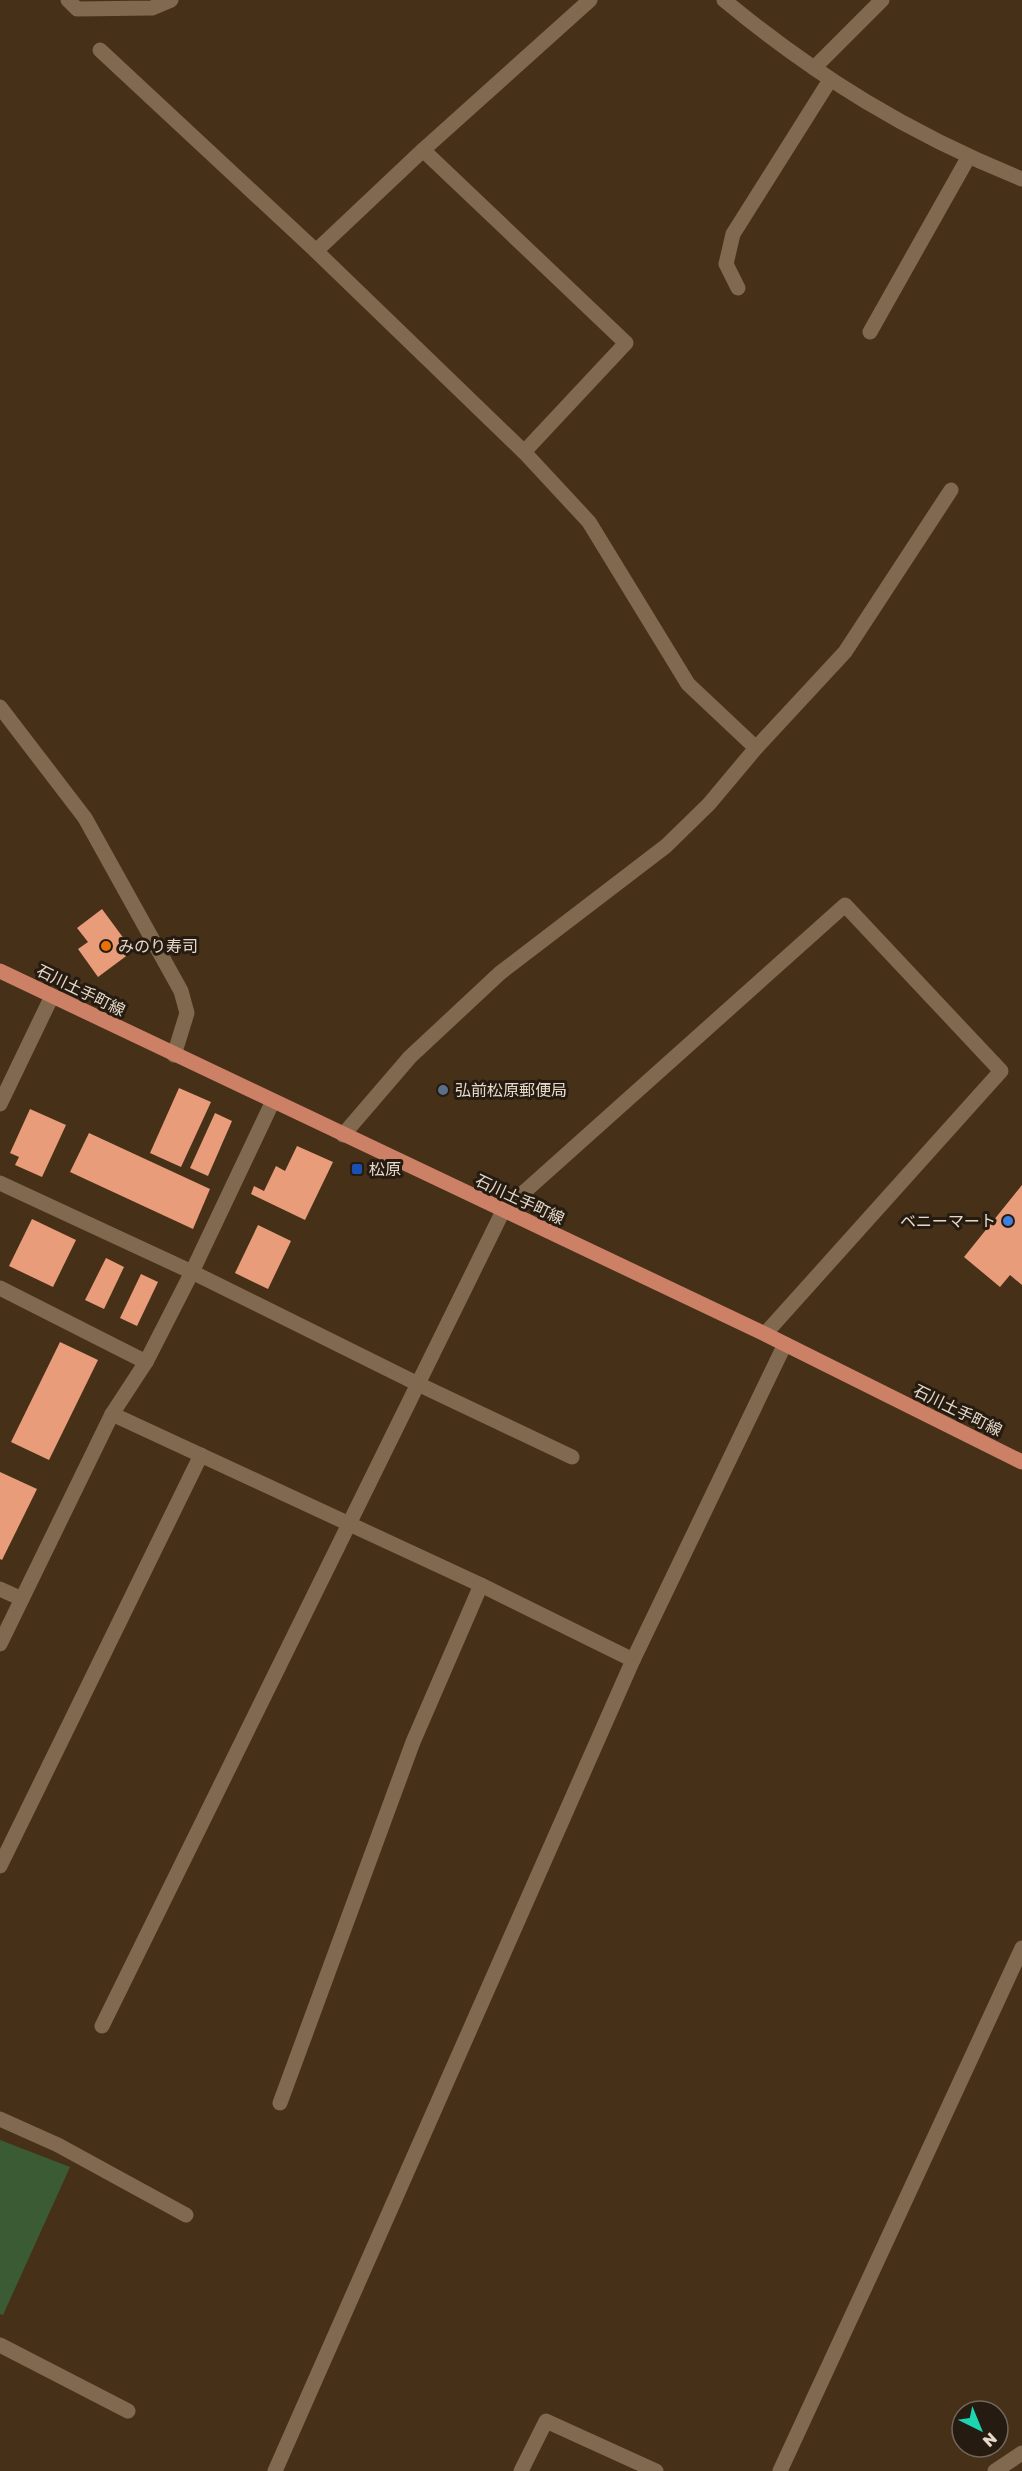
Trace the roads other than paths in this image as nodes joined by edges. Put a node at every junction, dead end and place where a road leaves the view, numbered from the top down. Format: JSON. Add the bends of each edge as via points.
{"nodes":[{"id":1,"x":68,"y":0,"type":"edge"},
{"id":2,"x":171,"y":0,"type":"edge"},
{"id":3,"x":590,"y":0,"type":"edge"},
{"id":4,"x":724,"y":0,"type":"edge"},
{"id":5,"x":882,"y":0,"type":"edge"},
{"id":6,"x":100,"y":50,"type":"dead end"},
{"id":7,"x":814,"y":68,"type":"junction"},
{"id":8,"x":830,"y":80,"type":"junction"},
{"id":9,"x":423,"y":150,"type":"junction"},
{"id":10,"x":969,"y":158,"type":"junction"},
{"id":11,"x":1022,"y":179,"type":"edge"},
{"id":12,"x":316,"y":251,"type":"junction"},
{"id":13,"x":738,"y":288,"type":"dead end"},
{"id":14,"x":870,"y":332,"type":"dead end"},
{"id":15,"x":525,"y":452,"type":"junction"},
{"id":16,"x":951,"y":490,"type":"dead end"},
{"id":17,"x":0,"y":707,"type":"edge"},
{"id":18,"x":756,"y":748,"type":"junction"},
{"id":19,"x":0,"y":972,"type":"edge"},
{"id":20,"x":52,"y":996,"type":"junction"},
{"id":21,"x":174,"y":1055,"type":"junction"},
{"id":22,"x":273,"y":1101,"type":"junction"},
{"id":23,"x":0,"y":1104,"type":"edge"},
{"id":24,"x":343,"y":1135,"type":"junction"},
{"id":25,"x":0,"y":1184,"type":"edge"},
{"id":26,"x":503,"y":1211,"type":"junction"},
{"id":27,"x":192,"y":1272,"type":"junction"},
{"id":28,"x":0,"y":1288,"type":"edge"},
{"id":29,"x":765,"y":1334,"type":"junction"},
{"id":30,"x":784,"y":1344,"type":"junction"},
{"id":31,"x":146,"y":1362,"type":"junction"},
{"id":32,"x":418,"y":1384,"type":"junction"},
{"id":33,"x":112,"y":1414,"type":"junction"},
{"id":34,"x":201,"y":1455,"type":"junction"},
{"id":35,"x":572,"y":1457,"type":"dead end"},
{"id":36,"x":1022,"y":1462,"type":"edge"},
{"id":37,"x":350,"y":1524,"type":"junction"},
{"id":38,"x":481,"y":1585,"type":"junction"},
{"id":39,"x":0,"y":1589,"type":"edge"},
{"id":40,"x":22,"y":1599,"type":"junction"},
{"id":41,"x":0,"y":1644,"type":"edge"},
{"id":42,"x":633,"y":1660,"type":"junction"},
{"id":43,"x":0,"y":1866,"type":"edge"},
{"id":44,"x":1022,"y":1948,"type":"edge"},
{"id":45,"x":102,"y":2026,"type":"dead end"},
{"id":46,"x":280,"y":2103,"type":"dead end"},
{"id":47,"x":0,"y":2119,"type":"edge"},
{"id":48,"x":186,"y":2215,"type":"dead end"},
{"id":49,"x":0,"y":2345,"type":"edge"},
{"id":50,"x":128,"y":2411,"type":"dead end"},
{"id":51,"x":1022,"y":2453,"type":"edge"},
{"id":52,"x":276,"y":2471,"type":"edge"},
{"id":53,"x":521,"y":2471,"type":"edge"},
{"id":54,"x":656,"y":2471,"type":"edge"},
{"id":55,"x":780,"y":2471,"type":"edge"},
{"id":56,"x":995,"y":2471,"type":"edge"}],
"edges":[{"from":1,"to":2,"type":"street","via":[[77,9],[152,8]]},
{"from":3,"to":9,"type":"street"},
{"from":4,"to":7,"type":"street"},
{"from":5,"to":7,"type":"street"},
{"from":6,"to":12,"type":"street"},
{"from":7,"to":8,"type":"street"},
{"from":8,"to":10,"type":"street","via":[[896,121]]},
{"from":8,"to":13,"type":"street","via":[[734,234],[726,264]]},
{"from":9,"to":12,"type":"street"},
{"from":9,"to":15,"type":"street","via":[[626,343]]},
{"from":10,"to":11,"type":"street"},
{"from":10,"to":14,"type":"street"},
{"from":12,"to":15,"type":"street"},
{"from":15,"to":18,"type":"street","via":[[589,522],[688,684]]},
{"from":16,"to":18,"type":"street","via":[[846,652]]},
{"from":17,"to":21,"type":"street","via":[[85,818],[181,991],[187,1013]]},
{"from":18,"to":24,"type":"street","via":[[709,804],[666,846],[500,973],[410,1057]]},
{"from":19,"to":20,"type":"main road","name":"石川土手町線"},
{"from":20,"to":21,"type":"main road","name":"石川土手町線"},
{"from":20,"to":23,"type":"street"},
{"from":21,"to":22,"type":"main road","name":"石川土手町線"},
{"from":22,"to":24,"type":"main road","name":"石川土手町線"},
{"from":22,"to":27,"type":"street"},
{"from":24,"to":26,"type":"main road","name":"石川土手町線"},
{"from":25,"to":27,"type":"street"},
{"from":26,"to":29,"type":"main road","name":"石川土手町線"},
{"from":26,"to":29,"type":"street","via":[[845,905],[1001,1071]]},
{"from":26,"to":32,"type":"street"},
{"from":27,"to":31,"type":"street"},
{"from":27,"to":32,"type":"street"},
{"from":28,"to":31,"type":"street"},
{"from":29,"to":30,"type":"main road","name":"石川土手町線"},
{"from":30,"to":36,"type":"main road","name":"石川土手町線"},
{"from":30,"to":42,"type":"street"},
{"from":31,"to":33,"type":"street"},
{"from":32,"to":35,"type":"street"},
{"from":32,"to":37,"type":"street"},
{"from":33,"to":34,"type":"street"},
{"from":33,"to":40,"type":"street"},
{"from":34,"to":37,"type":"street"},
{"from":34,"to":43,"type":"street"},
{"from":37,"to":38,"type":"street"},
{"from":37,"to":45,"type":"street"},
{"from":38,"to":42,"type":"street"},
{"from":38,"to":46,"type":"street","via":[[413,1742]]},
{"from":39,"to":40,"type":"street"},
{"from":40,"to":41,"type":"street"},
{"from":42,"to":52,"type":"street"},
{"from":44,"to":55,"type":"street"},
{"from":47,"to":48,"type":"street","via":[[58,2145]]},
{"from":49,"to":50,"type":"street"},
{"from":51,"to":56,"type":"street"},
{"from":53,"to":54,"type":"street","via":[[546,2421]]}]}
